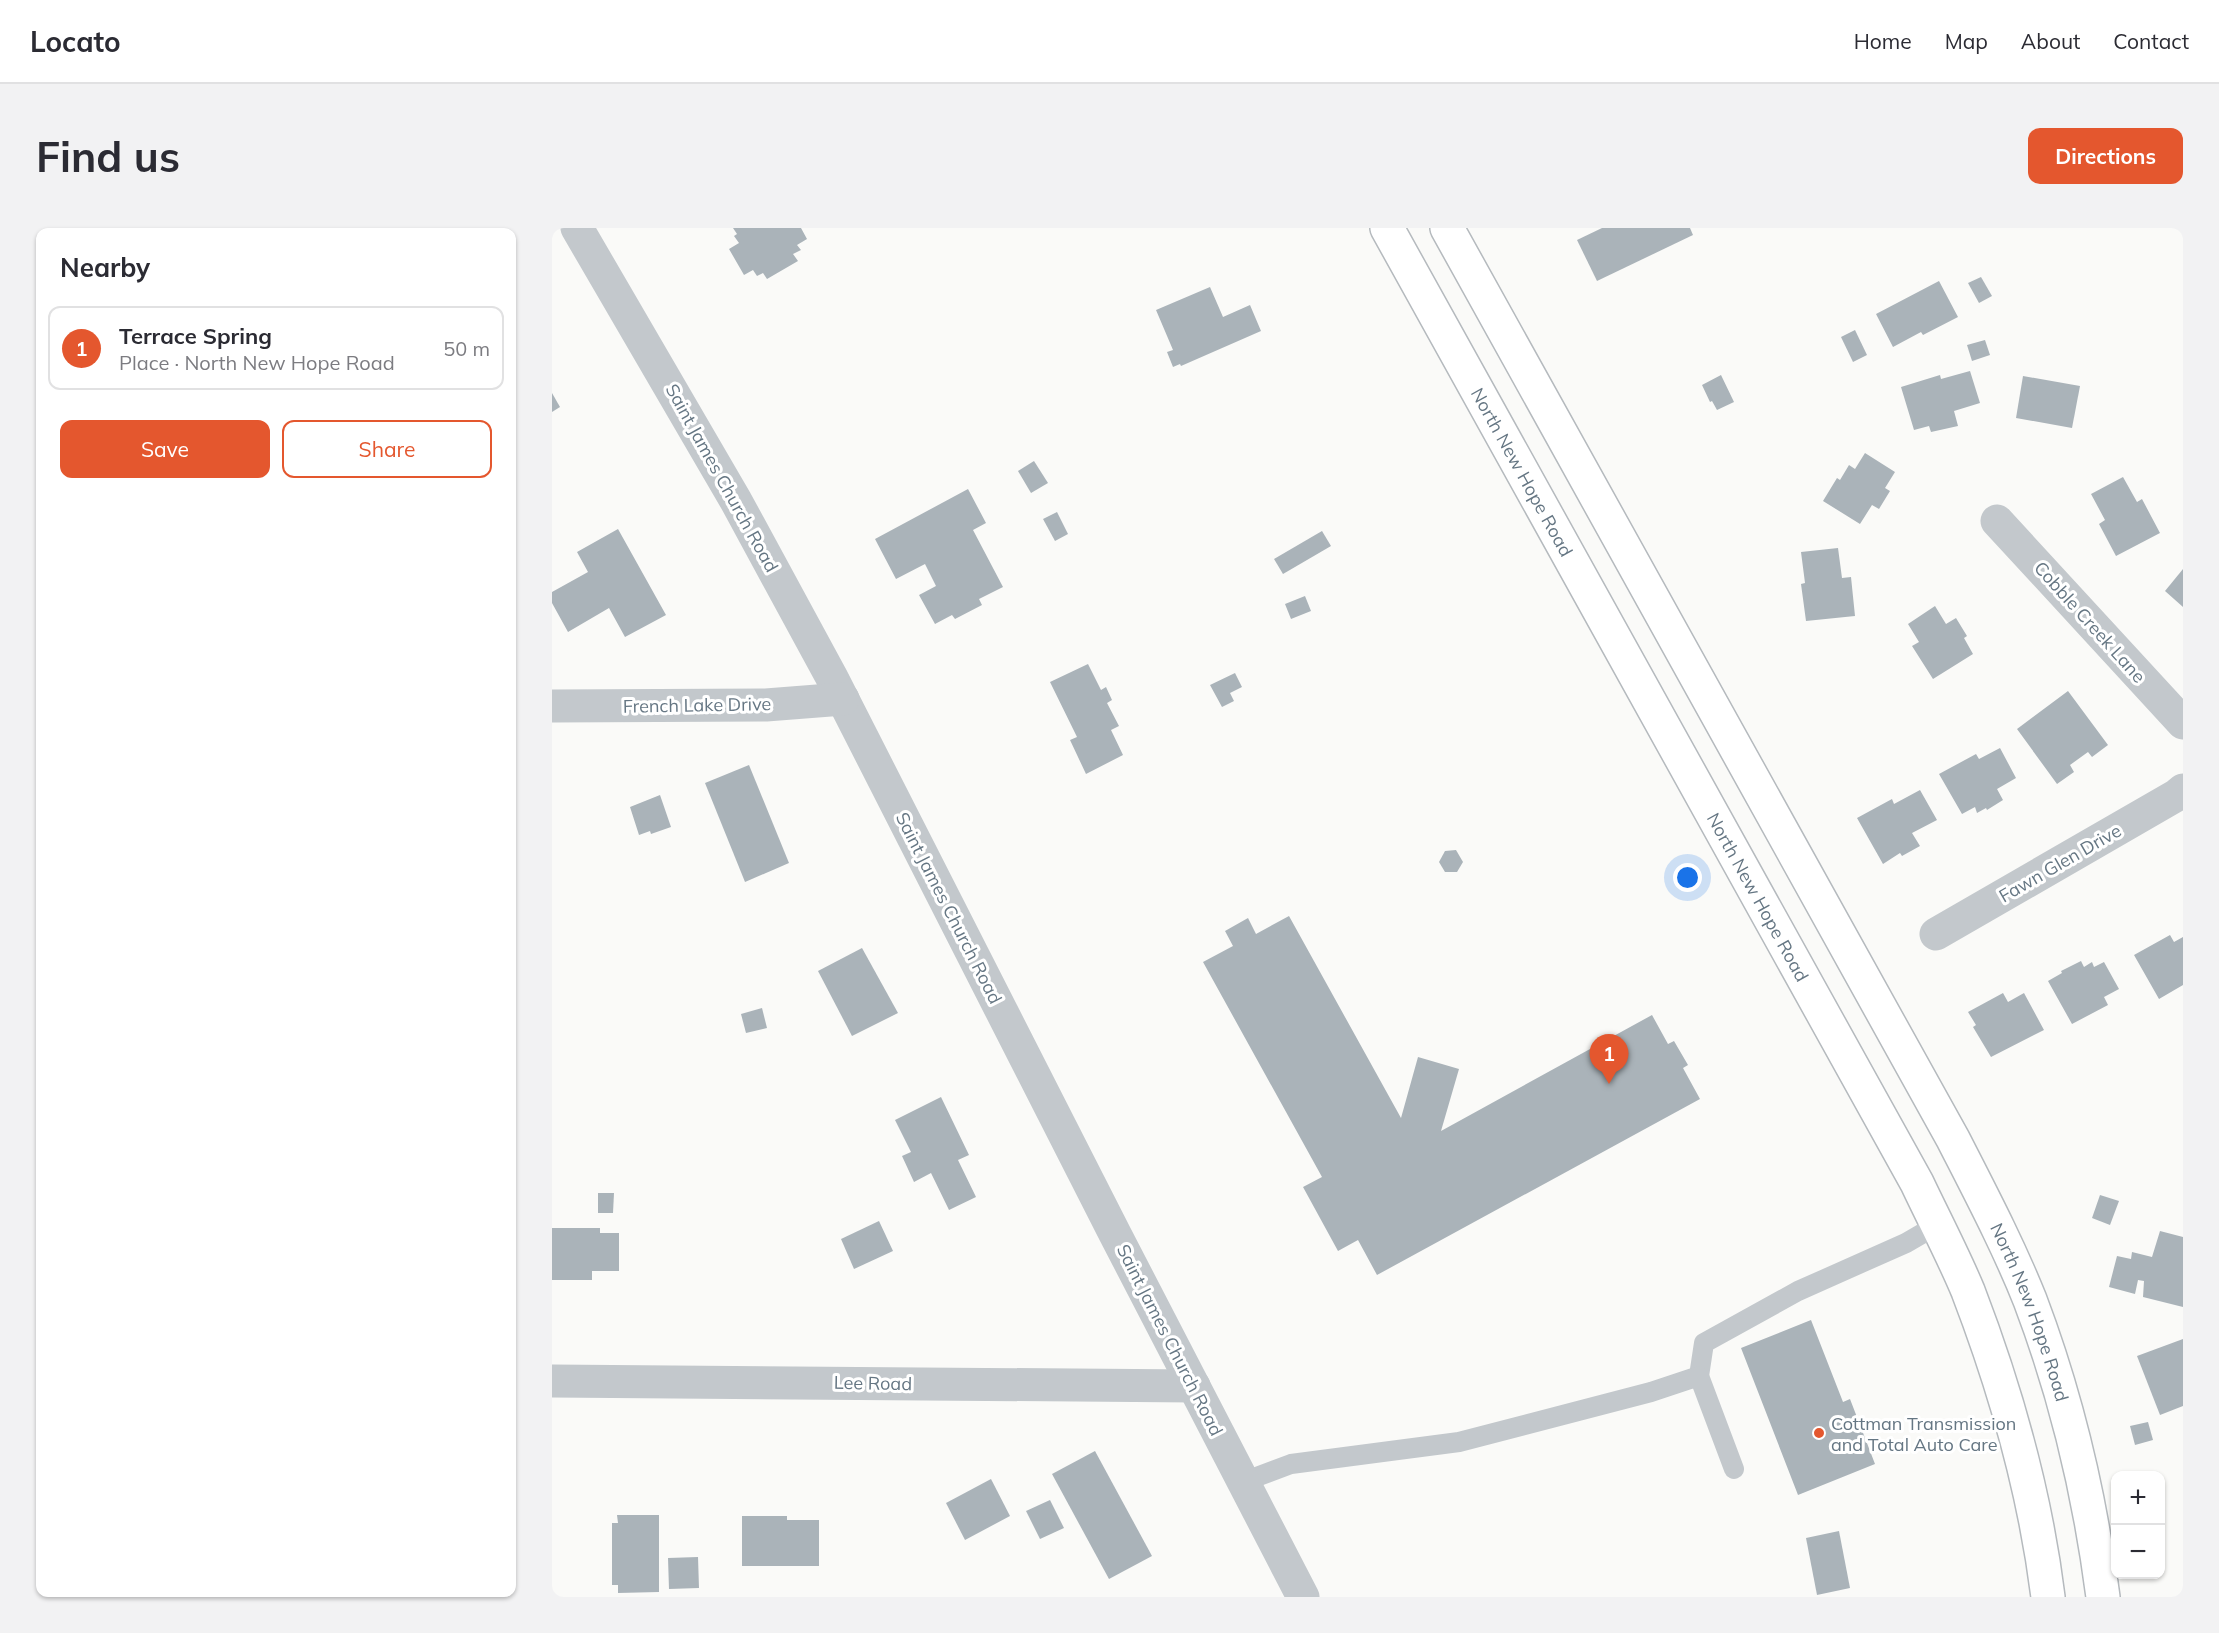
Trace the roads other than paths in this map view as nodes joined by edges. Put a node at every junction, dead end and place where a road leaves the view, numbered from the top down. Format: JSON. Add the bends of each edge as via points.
{"nodes":[{"id":1,"x":577,"y":228,"type":"edge"},
{"id":2,"x":1387,"y":228,"type":"edge"},
{"id":3,"x":1448,"y":228,"type":"edge"},
{"id":4,"x":1997,"y":521,"type":"dead end"},
{"id":5,"x":843,"y":699,"type":"junction"},
{"id":6,"x":552,"y":706,"type":"edge"},
{"id":7,"x":2183,"y":723,"type":"edge"},
{"id":8,"x":2183,"y":790,"type":"edge"},
{"id":9,"x":1936,"y":934,"type":"dead end"},
{"id":10,"x":1936,"y":1225,"type":"junction"},
{"id":11,"x":1699,"y":1376,"type":"junction"},
{"id":12,"x":552,"y":1381,"type":"edge"},
{"id":13,"x":1194,"y":1386,"type":"junction"},
{"id":14,"x":1734,"y":1469,"type":"dead end"},
{"id":15,"x":1243,"y":1482,"type":"junction"},
{"id":16,"x":1303,"y":1597,"type":"edge"},
{"id":17,"x":2048,"y":1597,"type":"edge"},
{"id":18,"x":2103,"y":1597,"type":"edge"}],
"edges":[{"from":1,"to":5,"type":"street","name":"Saint James Church Road","via":[[736,501]]},
{"from":2,"to":10,"type":"main road","name":"North New Hope Road","via":[[1906,1162]]},
{"from":3,"to":18,"type":"main road","name":"North New Hope Road","via":[[1953,1139],[2008,1248],[2030,1301],[2067,1417],[2082,1476]]},
{"from":4,"to":7,"type":"street","name":"Cobble Creek Lane"},
{"from":5,"to":6,"type":"street","name":"French Lake Drive","via":[[766,705]]},
{"from":5,"to":13,"type":"street","name":"Saint James Church Road"},
{"from":8,"to":9,"type":"street","name":"Fawn Glen Drive"},
{"from":10,"to":11,"type":"lane","via":[[1906,1243],[1797,1291],[1704,1343]]},
{"from":10,"to":17,"type":"main road","name":"North New Hope Road","via":[[1967,1289],[2007,1401],[2036,1516]]},
{"from":11,"to":14,"type":"lane"},
{"from":11,"to":15,"type":"lane","via":[[1459,1442],[1292,1464]]},
{"from":12,"to":13,"type":"street","name":"Lee Road"},
{"from":13,"to":15,"type":"street","name":"Saint James Church Road"},
{"from":15,"to":16,"type":"street","name":"Saint James Church Road"}]}
